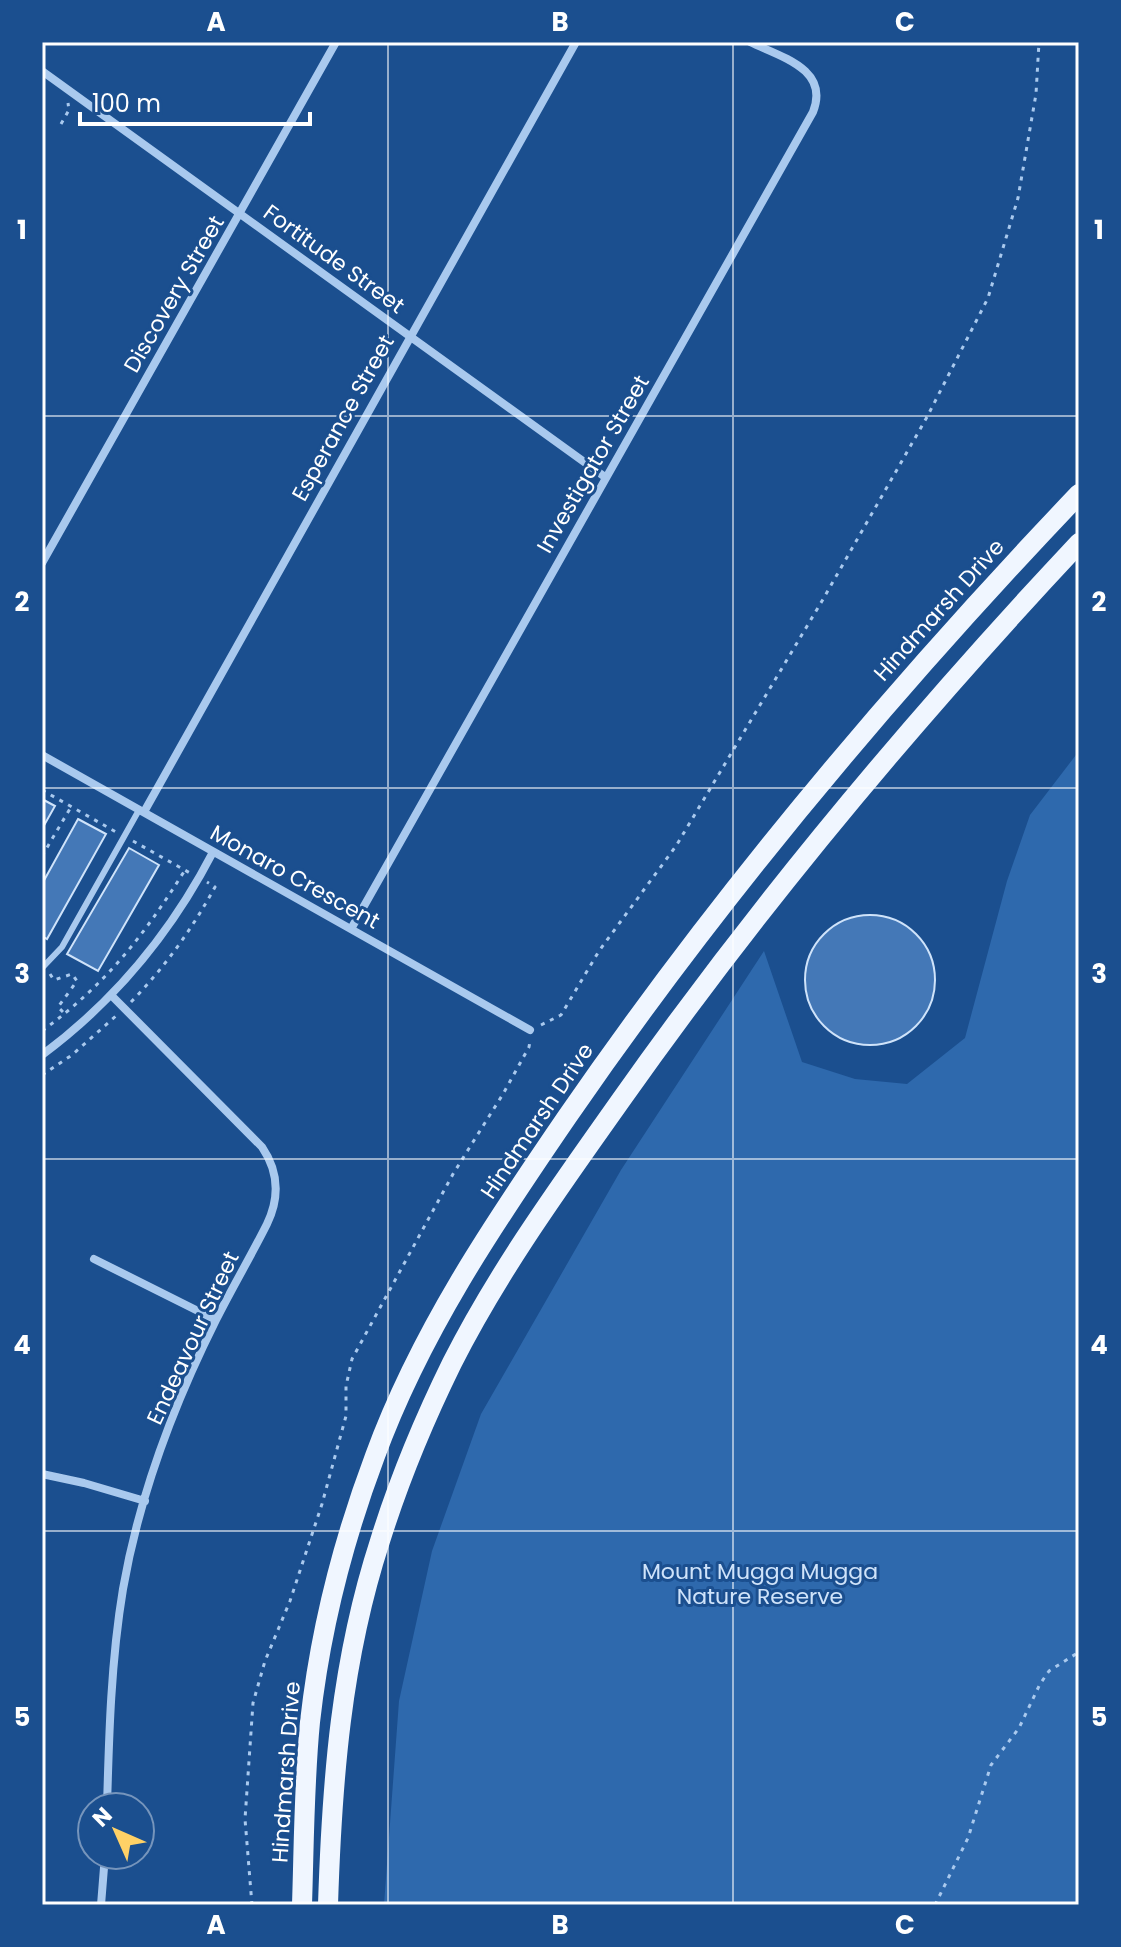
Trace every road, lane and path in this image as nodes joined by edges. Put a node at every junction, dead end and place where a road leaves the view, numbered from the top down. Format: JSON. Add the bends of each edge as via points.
{"nodes":[{"id":1,"x":336,"y":42,"type":"edge"},
{"id":2,"x":576,"y":42,"type":"edge"},
{"id":3,"x":750,"y":42,"type":"edge"},
{"id":4,"x":1039,"y":42,"type":"edge"},
{"id":5,"x":42,"y":71,"type":"edge"},
{"id":6,"x":240,"y":214,"type":"junction"},
{"id":7,"x":410,"y":336,"type":"junction"},
{"id":8,"x":605,"y":477,"type":"junction"},
{"id":9,"x":1079,"y":494,"type":"edge"},
{"id":10,"x":1079,"y":543,"type":"edge"},
{"id":11,"x":42,"y":563,"type":"edge"},
{"id":12,"x":42,"y":755,"type":"edge"},
{"id":13,"x":71,"y":807,"type":"dead end"},
{"id":14,"x":141,"y":811,"type":"junction"},
{"id":15,"x":213,"y":852,"type":"junction"},
{"id":16,"x":42,"y":856,"type":"edge"},
{"id":17,"x":185,"y":870,"type":"dead end"},
{"id":18,"x":215,"y":887,"type":"dead end"},
{"id":19,"x":351,"y":929,"type":"junction"},
{"id":20,"x":43,"y":967,"type":"edge"},
{"id":21,"x":112,"y":996,"type":"junction"},
{"id":22,"x":125,"y":1008,"type":"junction"},
{"id":23,"x":65,"y":1014,"type":"junction"},
{"id":24,"x":530,"y":1030,"type":"junction"},
{"id":25,"x":42,"y":1031,"type":"edge"},
{"id":26,"x":42,"y":1055,"type":"edge"},
{"id":27,"x":42,"y":1075,"type":"edge"},
{"id":28,"x":94,"y":1259,"type":"dead end"},
{"id":29,"x":216,"y":1320,"type":"junction"},
{"id":30,"x":42,"y":1474,"type":"edge"},
{"id":31,"x":145,"y":1501,"type":"junction"},
{"id":32,"x":1079,"y":1652,"type":"edge"},
{"id":33,"x":107,"y":1791,"type":"edge"},
{"id":34,"x":104,"y":1871,"type":"edge"},
{"id":35,"x":101,"y":1905,"type":"edge"},
{"id":36,"x":252,"y":1905,"type":"edge"},
{"id":37,"x":302,"y":1905,"type":"edge"},
{"id":38,"x":328,"y":1905,"type":"edge"},
{"id":39,"x":935,"y":1905,"type":"edge"}],
"edges":[{"from":1,"to":6,"type":"street","name":"Discovery Street"},
{"from":2,"to":7,"type":"street","name":"Esperance Street"},
{"from":3,"to":8,"type":"street","name":"Investigator Street","via":[[803,69],[816,84],[818,100]]},
{"from":4,"to":24,"type":"path","via":[[1018,198],[988,298],[934,404],[676,846],[599,951],[561,1015]]},
{"from":5,"to":6,"type":"street","name":"Fortitude Street"},
{"from":6,"to":7,"type":"street","name":"Fortitude Street"},
{"from":6,"to":11,"type":"street","name":"Discovery Street"},
{"from":7,"to":8,"type":"street","name":"Fortitude Street"},
{"from":7,"to":14,"type":"street","name":"Esperance Street"},
{"from":8,"to":19,"type":"street","name":"Investigator Street"},
{"from":9,"to":37,"type":"main road","name":"Hindmarsh Drive","via":[[887,704],[741,881],[584,1093],[442,1311],[373,1460],[329,1616],[309,1737]]},
{"from":10,"to":38,"type":"main road","via":[[917,720],[739,939],[578,1162],[467,1335],[400,1486],[355,1633],[334,1761]]},
{"from":12,"to":14,"type":"street","name":"Monaro Crescent"},
{"from":13,"to":16,"type":"path"},
{"from":14,"to":15,"type":"street","name":"Monaro Crescent"},
{"from":14,"to":20,"type":"lane","via":[[62,947]]},
{"from":15,"to":19,"type":"street","name":"Monaro Crescent"},
{"from":15,"to":21,"type":"street","via":[[179,914]]},
{"from":17,"to":23,"type":"path","via":[[115,969]]},
{"from":18,"to":22,"type":"path","via":[[173,954]]},
{"from":19,"to":24,"type":"street","name":"Monaro Crescent"},
{"from":20,"to":23,"type":"path","via":[[54,980],[72,974],[77,981],[58,1007]]},
{"from":21,"to":22,"type":"street","name":"Endeavour Street"},
{"from":21,"to":26,"type":"street"},
{"from":22,"to":27,"type":"path"},
{"from":22,"to":29,"type":"street","name":"Endeavour Street","via":[[258,1142],[274,1171],[274,1209]]},
{"from":23,"to":25,"type":"path"},
{"from":24,"to":36,"type":"path","via":[[529,1047],[352,1359],[346,1416],[331,1474],[253,1703],[245,1819]]},
{"from":28,"to":29,"type":"street"},
{"from":29,"to":31,"type":"street","name":"Endeavour Street","via":[[168,1430]]},
{"from":30,"to":31,"type":"street"},
{"from":31,"to":33,"type":"street","name":"Endeavour Street","via":[[118,1620]]},
{"from":32,"to":39,"type":"path","via":[[1049,1671],[1019,1728],[991,1765],[968,1838]]},
{"from":34,"to":35,"type":"street"}]}
